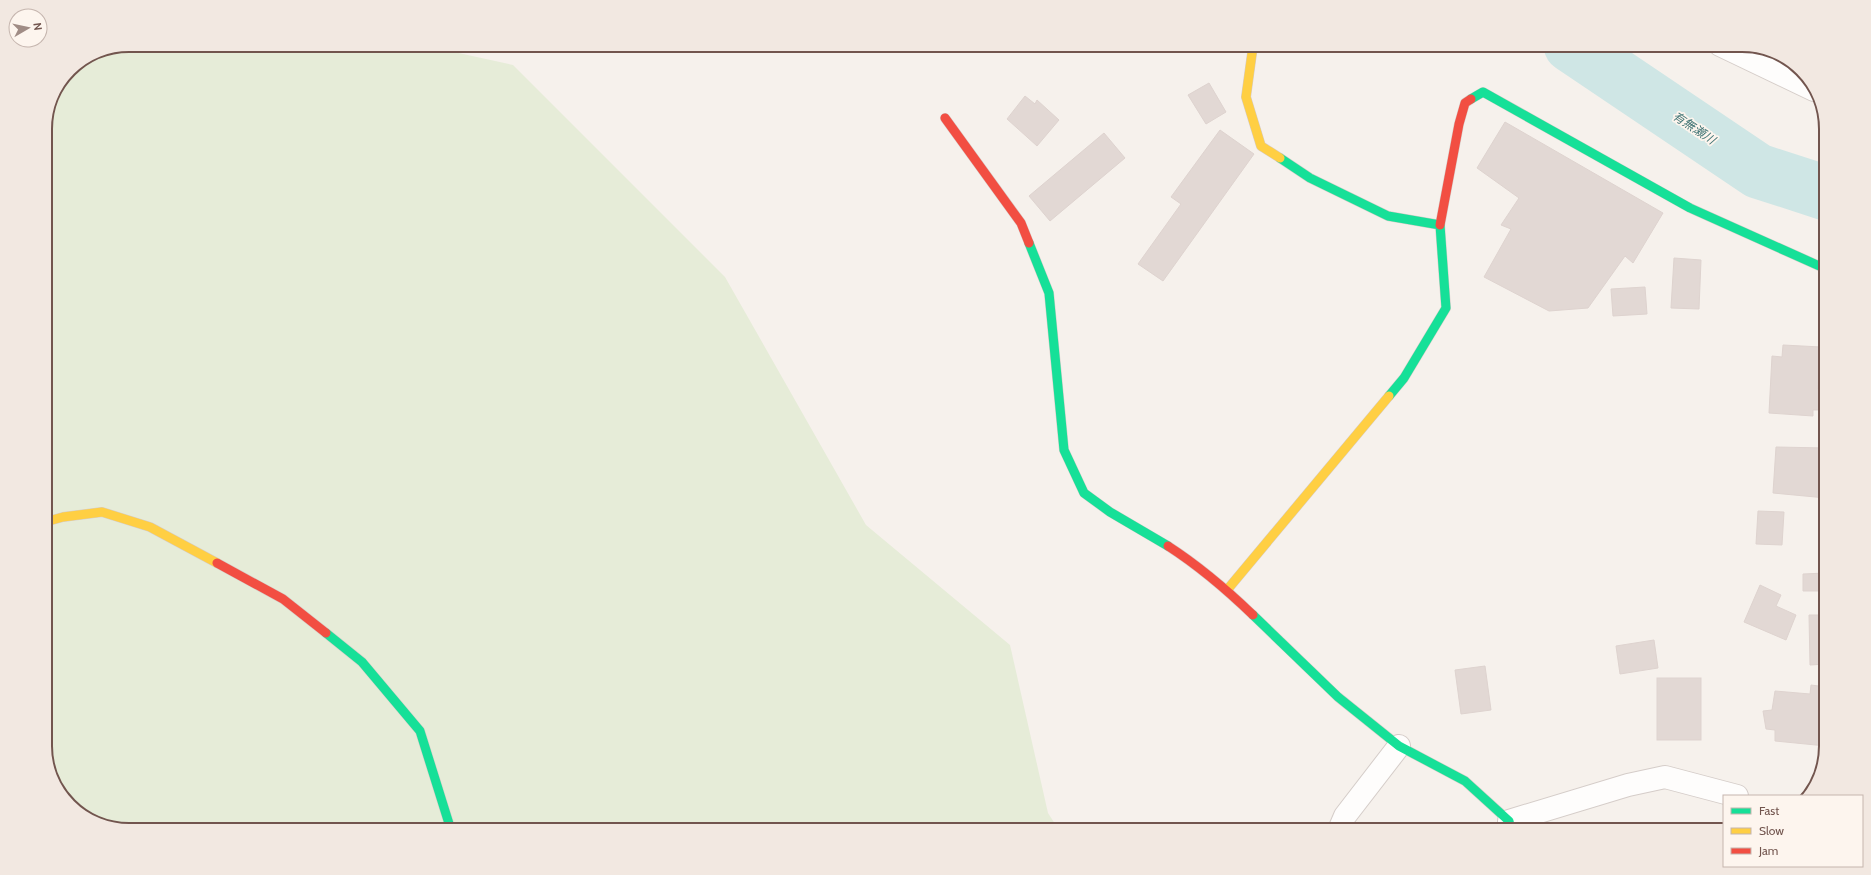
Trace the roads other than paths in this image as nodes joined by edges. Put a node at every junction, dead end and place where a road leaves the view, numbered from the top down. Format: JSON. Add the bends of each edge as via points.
{"nodes":[{"id":1,"x":1251,"y":52,"type":"edge"},
{"id":2,"x":1735,"y":52,"type":"edge"},
{"id":3,"x":1806,"y":86,"type":"edge"},
{"id":4,"x":945,"y":118,"type":"dead end"},
{"id":5,"x":1440,"y":225,"type":"junction"},
{"id":6,"x":1819,"y":266,"type":"edge"},
{"id":7,"x":52,"y":520,"type":"edge"},
{"id":8,"x":1227,"y":590,"type":"junction"},
{"id":9,"x":1400,"y":746,"type":"junction"},
{"id":10,"x":1733,"y":795,"type":"edge"},
{"id":11,"x":449,"y":823,"type":"edge"},
{"id":12,"x":1343,"y":823,"type":"edge"},
{"id":13,"x":1508,"y":823,"type":"edge"},
{"id":14,"x":1516,"y":823,"type":"edge"}],
"edges":[{"from":1,"to":5,"type":"street","via":[[1246,97],[1261,146],[1310,178],[1388,216]]},
{"from":2,"to":3,"type":"street"},
{"from":4,"to":8,"type":"street","via":[[1021,223],[1049,293],[1064,450],[1084,494],[1194,563]]},
{"from":5,"to":6,"type":"street","via":[[1465,103],[1483,92],[1690,208]]},
{"from":5,"to":8,"type":"street","via":[[1446,308],[1404,378]]},
{"from":7,"to":11,"type":"street","via":[[102,512],[150,527],[283,599],[362,662],[420,731]]},
{"from":8,"to":9,"type":"street","via":[[1338,697]]},
{"from":9,"to":12,"type":"street"},
{"from":9,"to":13,"type":"street","via":[[1465,781]]},
{"from":10,"to":14,"type":"street","via":[[1665,777],[1628,785]]}]}
